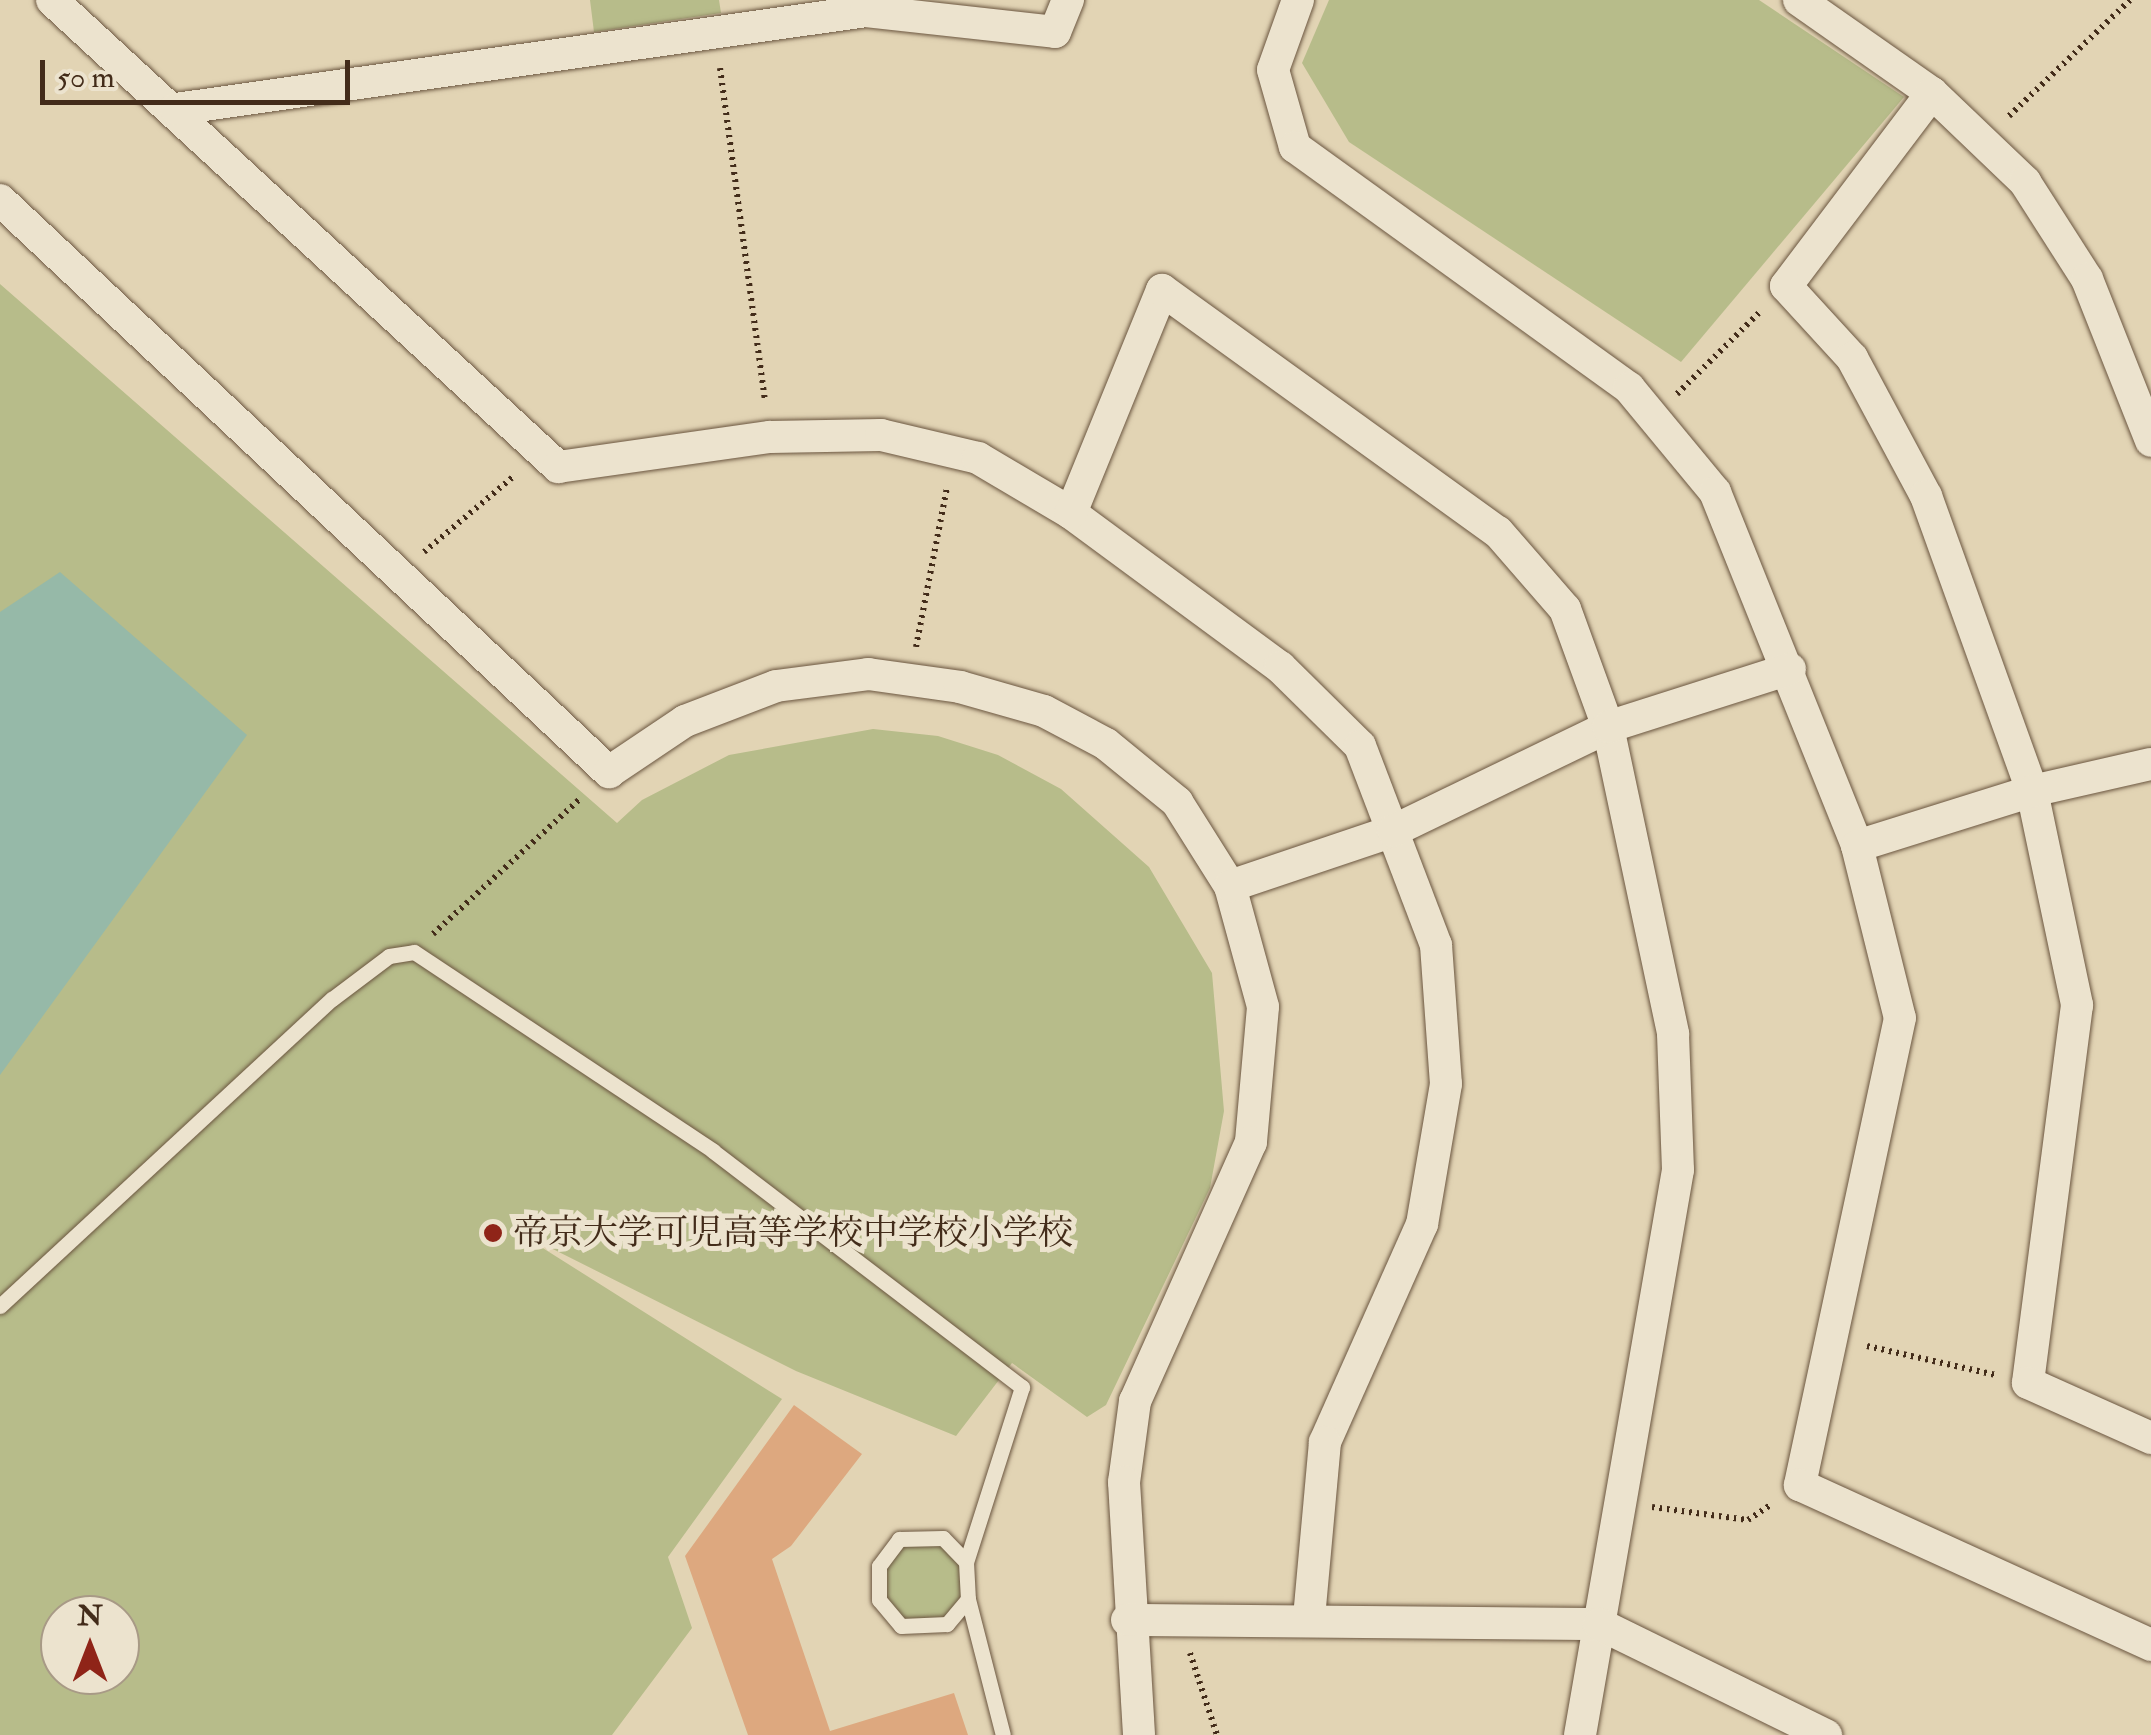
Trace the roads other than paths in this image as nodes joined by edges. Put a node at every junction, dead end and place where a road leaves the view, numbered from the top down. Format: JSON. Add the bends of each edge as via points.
{"nodes":[{"id":1,"x":52,"y":0,"type":"edge"},
{"id":2,"x":1068,"y":0,"type":"edge"},
{"id":3,"x":1298,"y":0,"type":"edge"},
{"id":4,"x":1799,"y":0,"type":"edge"},
{"id":5,"x":1932,"y":92,"type":"junction"},
{"id":6,"x":176,"y":109,"type":"junction"},
{"id":7,"x":0,"y":200,"type":"edge"},
{"id":8,"x":2151,"y":441,"type":"edge"},
{"id":9,"x":1071,"y":513,"type":"junction"},
{"id":10,"x":1790,"y":669,"type":"junction"},
{"id":11,"x":1608,"y":726,"type":"junction"},
{"id":12,"x":2151,"y":764,"type":"edge"},
{"id":13,"x":2032,"y":791,"type":"junction"},
{"id":14,"x":1393,"y":831,"type":"junction"},
{"id":15,"x":1857,"y":846,"type":"junction"},
{"id":16,"x":1230,"y":886,"type":"junction"},
{"id":17,"x":0,"y":1306,"type":"edge"},
{"id":18,"x":2151,"y":1438,"type":"edge"},
{"id":19,"x":966,"y":1562,"type":"junction"},
{"id":20,"x":968,"y":1599,"type":"junction"},
{"id":21,"x":1310,"y":1617,"type":"junction"},
{"id":22,"x":1127,"y":1620,"type":"junction"},
{"id":23,"x":1599,"y":1624,"type":"junction"},
{"id":24,"x":2151,"y":1645,"type":"edge"},
{"id":25,"x":1003,"y":1735,"type":"edge"},
{"id":26,"x":1138,"y":1735,"type":"edge"},
{"id":27,"x":1580,"y":1735,"type":"edge"},
{"id":28,"x":1826,"y":1735,"type":"edge"}],
"edges":[{"from":1,"to":6,"type":"street"},
{"from":2,"to":6,"type":"street","via":[[1055,32],[866,10]]},
{"from":3,"to":10,"type":"street","via":[[1273,70],[1295,147],[1629,388],[1715,492]]},
{"from":4,"to":5,"type":"street"},
{"from":5,"to":8,"type":"street","via":[[2026,182],[2087,279]]},
{"from":5,"to":13,"type":"street","via":[[1786,286],[1852,358],[1926,496]]},
{"from":6,"to":9,"type":"street","via":[[558,468],[770,437],[880,435],[978,458]]},
{"from":7,"to":16,"type":"street","via":[[608,772],[685,721],[776,686],[868,674],[960,686],[1044,712],[1106,744],[1177,802]]},
{"from":9,"to":11,"type":"street","via":[[1162,290],[1498,532],[1565,610]]},
{"from":9,"to":14,"type":"street","via":[[1280,667],[1360,746]]},
{"from":10,"to":11,"type":"street"},
{"from":10,"to":15,"type":"street"},
{"from":11,"to":14,"type":"street"},
{"from":11,"to":23,"type":"street","via":[[1674,1034],[1678,1170]]},
{"from":12,"to":13,"type":"street"},
{"from":13,"to":15,"type":"street"},
{"from":13,"to":18,"type":"street","via":[[2078,1005],[2028,1382]]},
{"from":14,"to":16,"type":"street"},
{"from":14,"to":21,"type":"street","via":[[1436,945],[1446,1084],[1422,1224],[1325,1442]]},
{"from":15,"to":24,"type":"street","via":[[1900,1018],[1800,1484]]},
{"from":16,"to":22,"type":"street","via":[[1262,1007],[1251,1142],[1135,1400],[1124,1482]]},
{"from":17,"to":19,"type":"lane","via":[[332,999],[389,956],[414,952],[713,1151],[1022,1388]]},
{"from":19,"to":20,"type":"lane"},
{"from":19,"to":20,"type":"lane","via":[[943,1538],[899,1539],[879,1566],[880,1600],[902,1626],[946,1624]]},
{"from":20,"to":25,"type":"lane"},
{"from":21,"to":22,"type":"street"},
{"from":21,"to":23,"type":"street"},
{"from":22,"to":26,"type":"street"},
{"from":23,"to":27,"type":"street"},
{"from":23,"to":28,"type":"street"}]}
